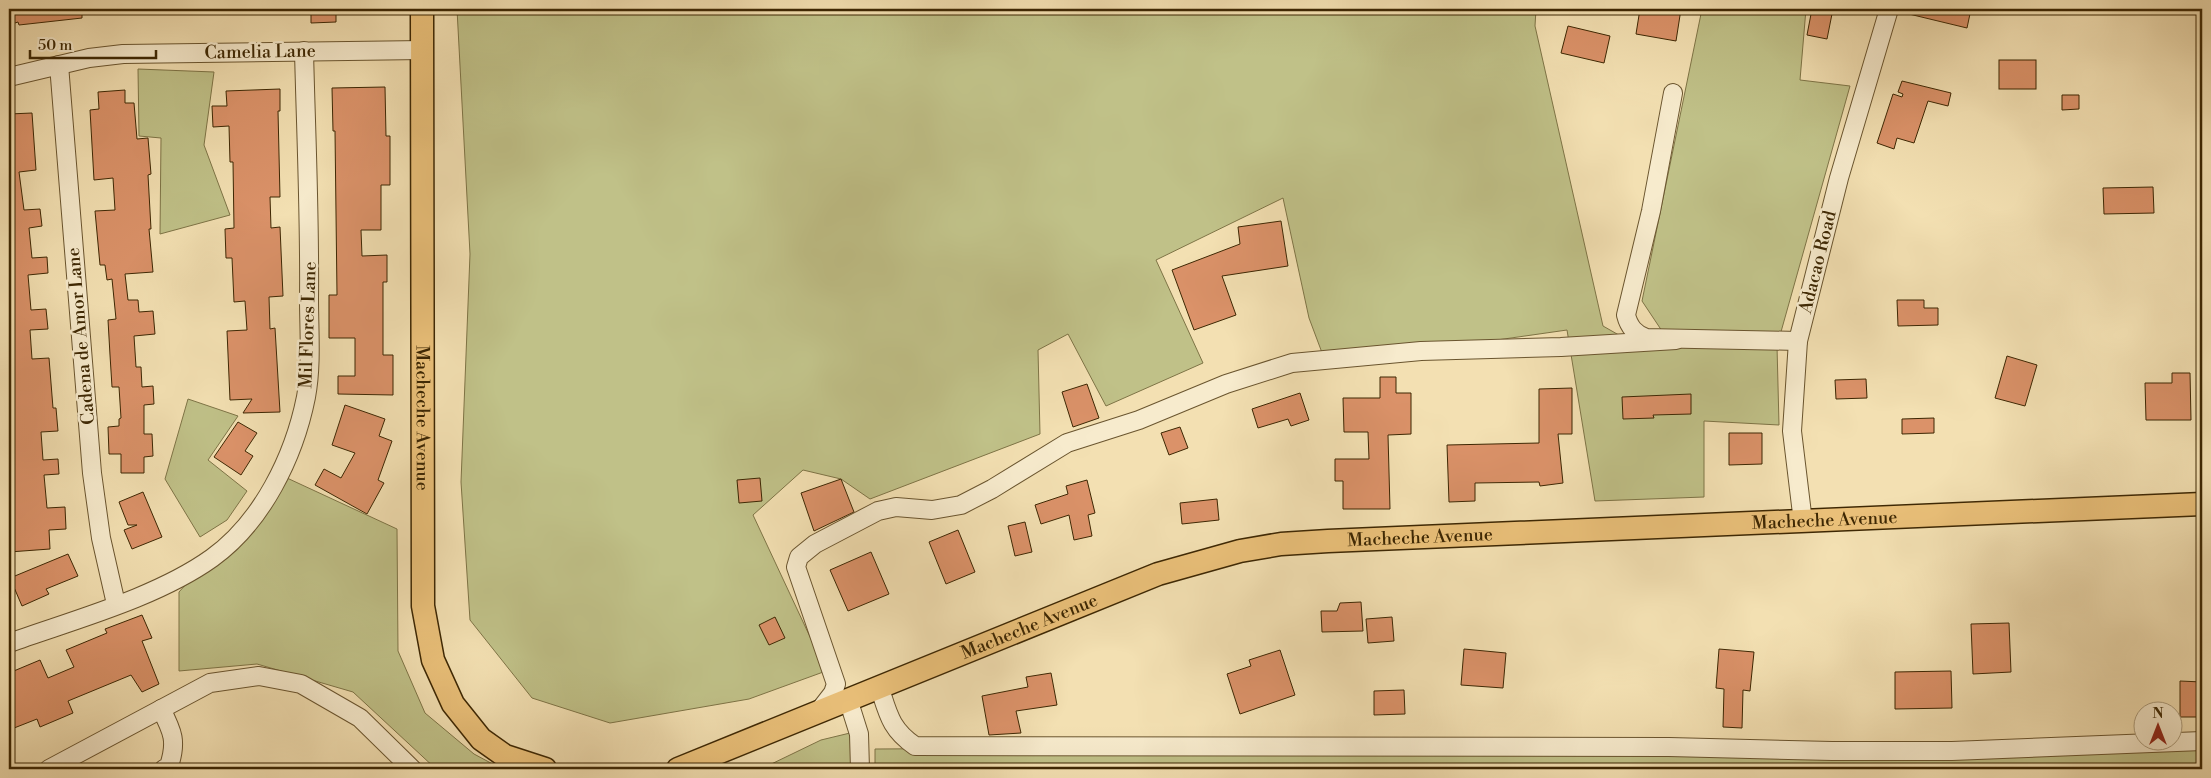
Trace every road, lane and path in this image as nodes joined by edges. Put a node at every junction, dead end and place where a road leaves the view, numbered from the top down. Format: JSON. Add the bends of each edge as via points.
{"nodes":[{"id":1,"x":422,"y":9,"type":"edge"},
{"id":2,"x":1889,"y":9,"type":"edge"},
{"id":3,"x":423,"y":50,"type":"junction"},
{"id":4,"x":304,"y":52,"type":"junction"},
{"id":5,"x":59,"y":65,"type":"junction"},
{"id":6,"x":9,"y":76,"type":"edge"},
{"id":7,"x":1673,"y":93,"type":"dead end"},
{"id":8,"x":1676,"y":340,"type":"junction"},
{"id":9,"x":1798,"y":341,"type":"junction"},
{"id":10,"x":2202,"y":504,"type":"edge"},
{"id":11,"x":1804,"y":522,"type":"junction"},
{"id":12,"x":116,"y":604,"type":"junction"},
{"id":13,"x":9,"y":644,"type":"edge"},
{"id":14,"x":879,"y":686,"type":"junction"},
{"id":15,"x":848,"y":699,"type":"junction"},
{"id":16,"x":161,"y":710,"type":"junction"},
{"id":17,"x":820,"y":711,"type":"junction"},
{"id":18,"x":2202,"y":741,"type":"edge"},
{"id":19,"x":48,"y":769,"type":"edge"},
{"id":20,"x":164,"y":769,"type":"edge"},
{"id":21,"x":412,"y":769,"type":"edge"},
{"id":22,"x":545,"y":769,"type":"edge"},
{"id":23,"x":678,"y":769,"type":"edge"},
{"id":24,"x":860,"y":769,"type":"edge"}],
"edges":[{"from":1,"to":3,"type":"main road","name":"Macheche Avenue"},
{"from":2,"to":9,"type":"street","name":"Adacao Road","via":[[1839,178]]},
{"from":3,"to":4,"type":"street","name":"Camelia Lane"},
{"from":3,"to":22,"type":"main road","name":"Macheche Avenue","via":[[423,606],[433,660],[453,704],[481,739],[505,756]]},
{"from":4,"to":5,"type":"street","name":"Camelia Lane","via":[[123,54]]},
{"from":4,"to":12,"type":"street","name":"Mil Flores Lane","via":[[310,252],[309,377],[291,446],[271,490],[228,545],[195,570]]},
{"from":5,"to":6,"type":"street","name":"Camelia Lane"},
{"from":5,"to":12,"type":"street","name":"Cadena de Amor Lane","via":[[92,473],[101,538]]},
{"from":7,"to":8,"type":"street","via":[[1651,211],[1626,315],[1639,336]]},
{"from":8,"to":9,"type":"street"},
{"from":8,"to":17,"type":"street","via":[[1421,351],[1292,363],[1226,384],[1139,420],[1067,444],[961,505],[932,510],[896,507],[878,511],[814,544],[799,557],[796,568],[836,684]]},
{"from":9,"to":11,"type":"street","name":"Adacao Road","via":[[1792,431]]},
{"from":10,"to":11,"type":"main road","name":"Macheche Avenue"},
{"from":11,"to":14,"type":"main road","name":"Macheche Avenue","via":[[1328,541],[1240,551],[1158,574]]},
{"from":12,"to":13,"type":"street","name":"Mil Flores Lane"},
{"from":14,"to":15,"type":"main road","name":"Macheche Avenue"},
{"from":14,"to":18,"type":"street","via":[[891,723],[915,746],[1669,747],[1952,751]]},
{"from":15,"to":17,"type":"main road","name":"Macheche Avenue"},
{"from":15,"to":24,"type":"street","via":[[859,734]]},
{"from":16,"to":19,"type":"street"},
{"from":16,"to":20,"type":"street","via":[[171,728],[175,748],[169,766]]},
{"from":16,"to":21,"type":"street","via":[[210,683],[258,676],[301,684],[360,718]]},
{"from":17,"to":23,"type":"main road","name":"Macheche Avenue"}]}
